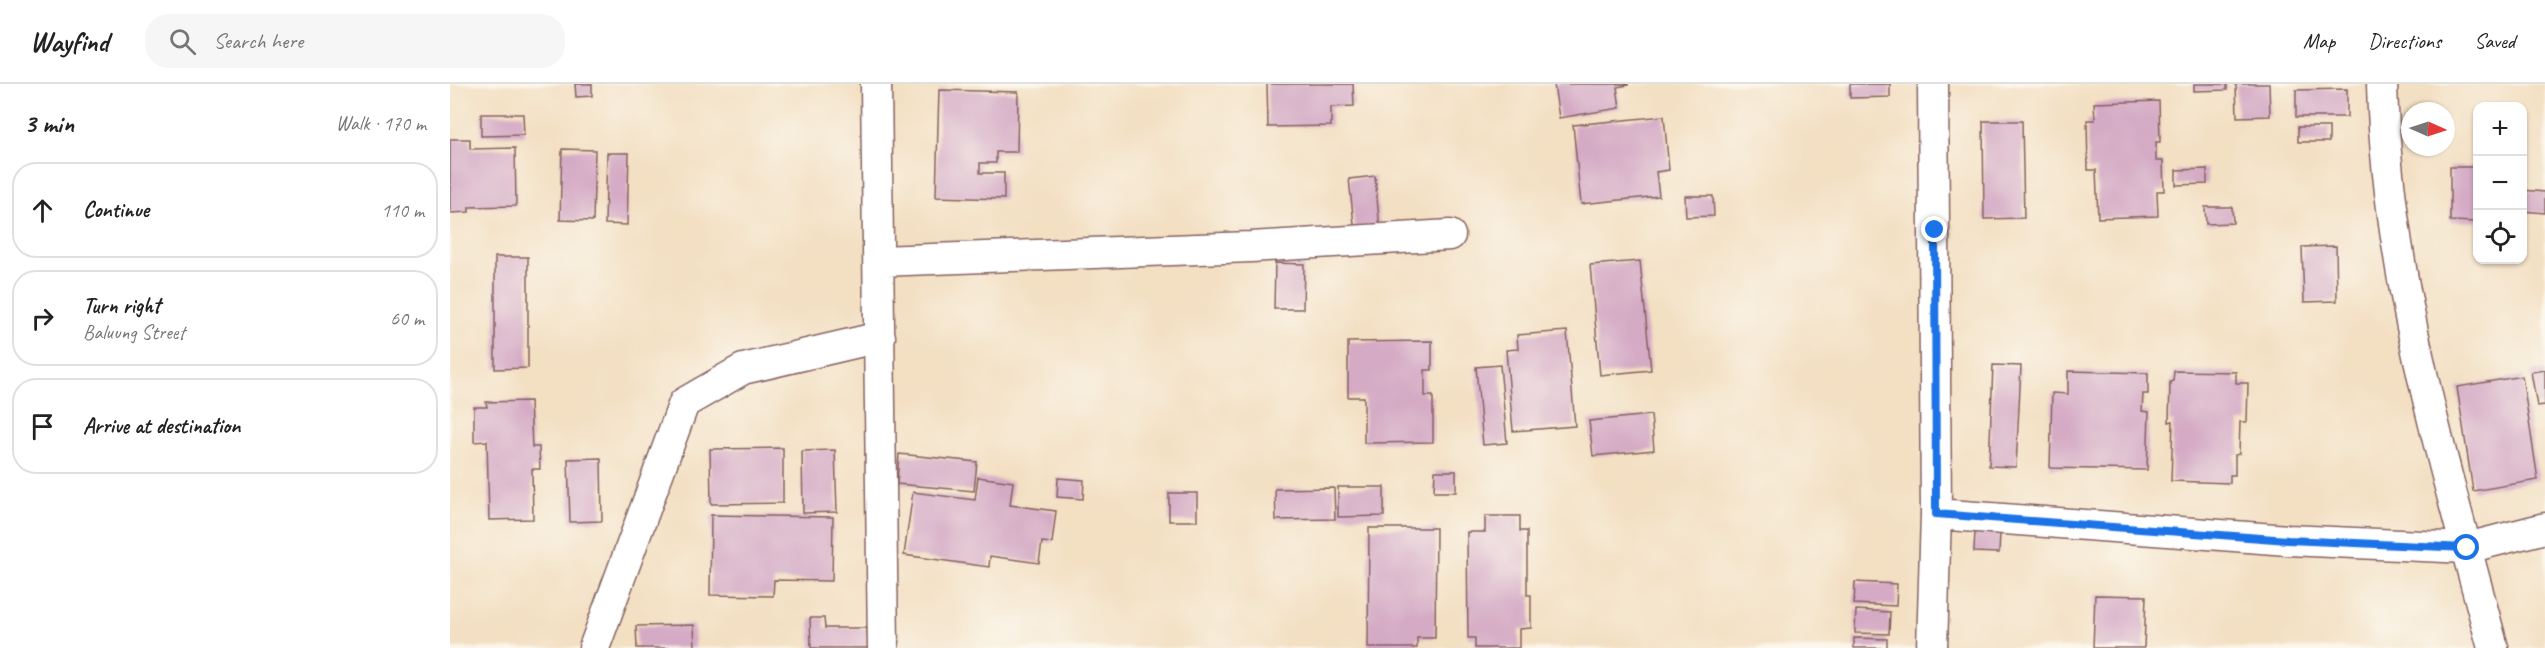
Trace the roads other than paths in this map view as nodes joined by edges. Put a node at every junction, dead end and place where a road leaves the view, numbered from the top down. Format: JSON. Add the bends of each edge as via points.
{"nodes":[{"id":1,"x":876,"y":84,"type":"edge"},
{"id":2,"x":1933,"y":84,"type":"edge"},
{"id":3,"x":2382,"y":84,"type":"edge"},
{"id":4,"x":1450,"y":235,"type":"dead end"},
{"id":5,"x":880,"y":261,"type":"junction"},
{"id":6,"x":880,"y":337,"type":"junction"},
{"id":7,"x":1936,"y":514,"type":"junction"},
{"id":8,"x":2545,"y":528,"type":"edge"},
{"id":9,"x":2467,"y":548,"type":"junction"},
{"id":10,"x":594,"y":648,"type":"edge"},
{"id":11,"x":883,"y":648,"type":"edge"},
{"id":12,"x":1932,"y":648,"type":"edge"},
{"id":13,"x":2493,"y":648,"type":"edge"}],
"edges":[{"from":1,"to":5,"type":"street"},
{"from":2,"to":7,"type":"street"},
{"from":3,"to":9,"type":"street","via":[[2393,222],[2411,329]]},
{"from":4,"to":5,"type":"street"},
{"from":5,"to":6,"type":"street"},
{"from":6,"to":10,"type":"street","via":[[743,369],[684,403]]},
{"from":6,"to":11,"type":"street"},
{"from":7,"to":9,"type":"street","via":[[2288,540]]},
{"from":7,"to":12,"type":"street"},
{"from":8,"to":9,"type":"street"},
{"from":9,"to":13,"type":"street"}]}
